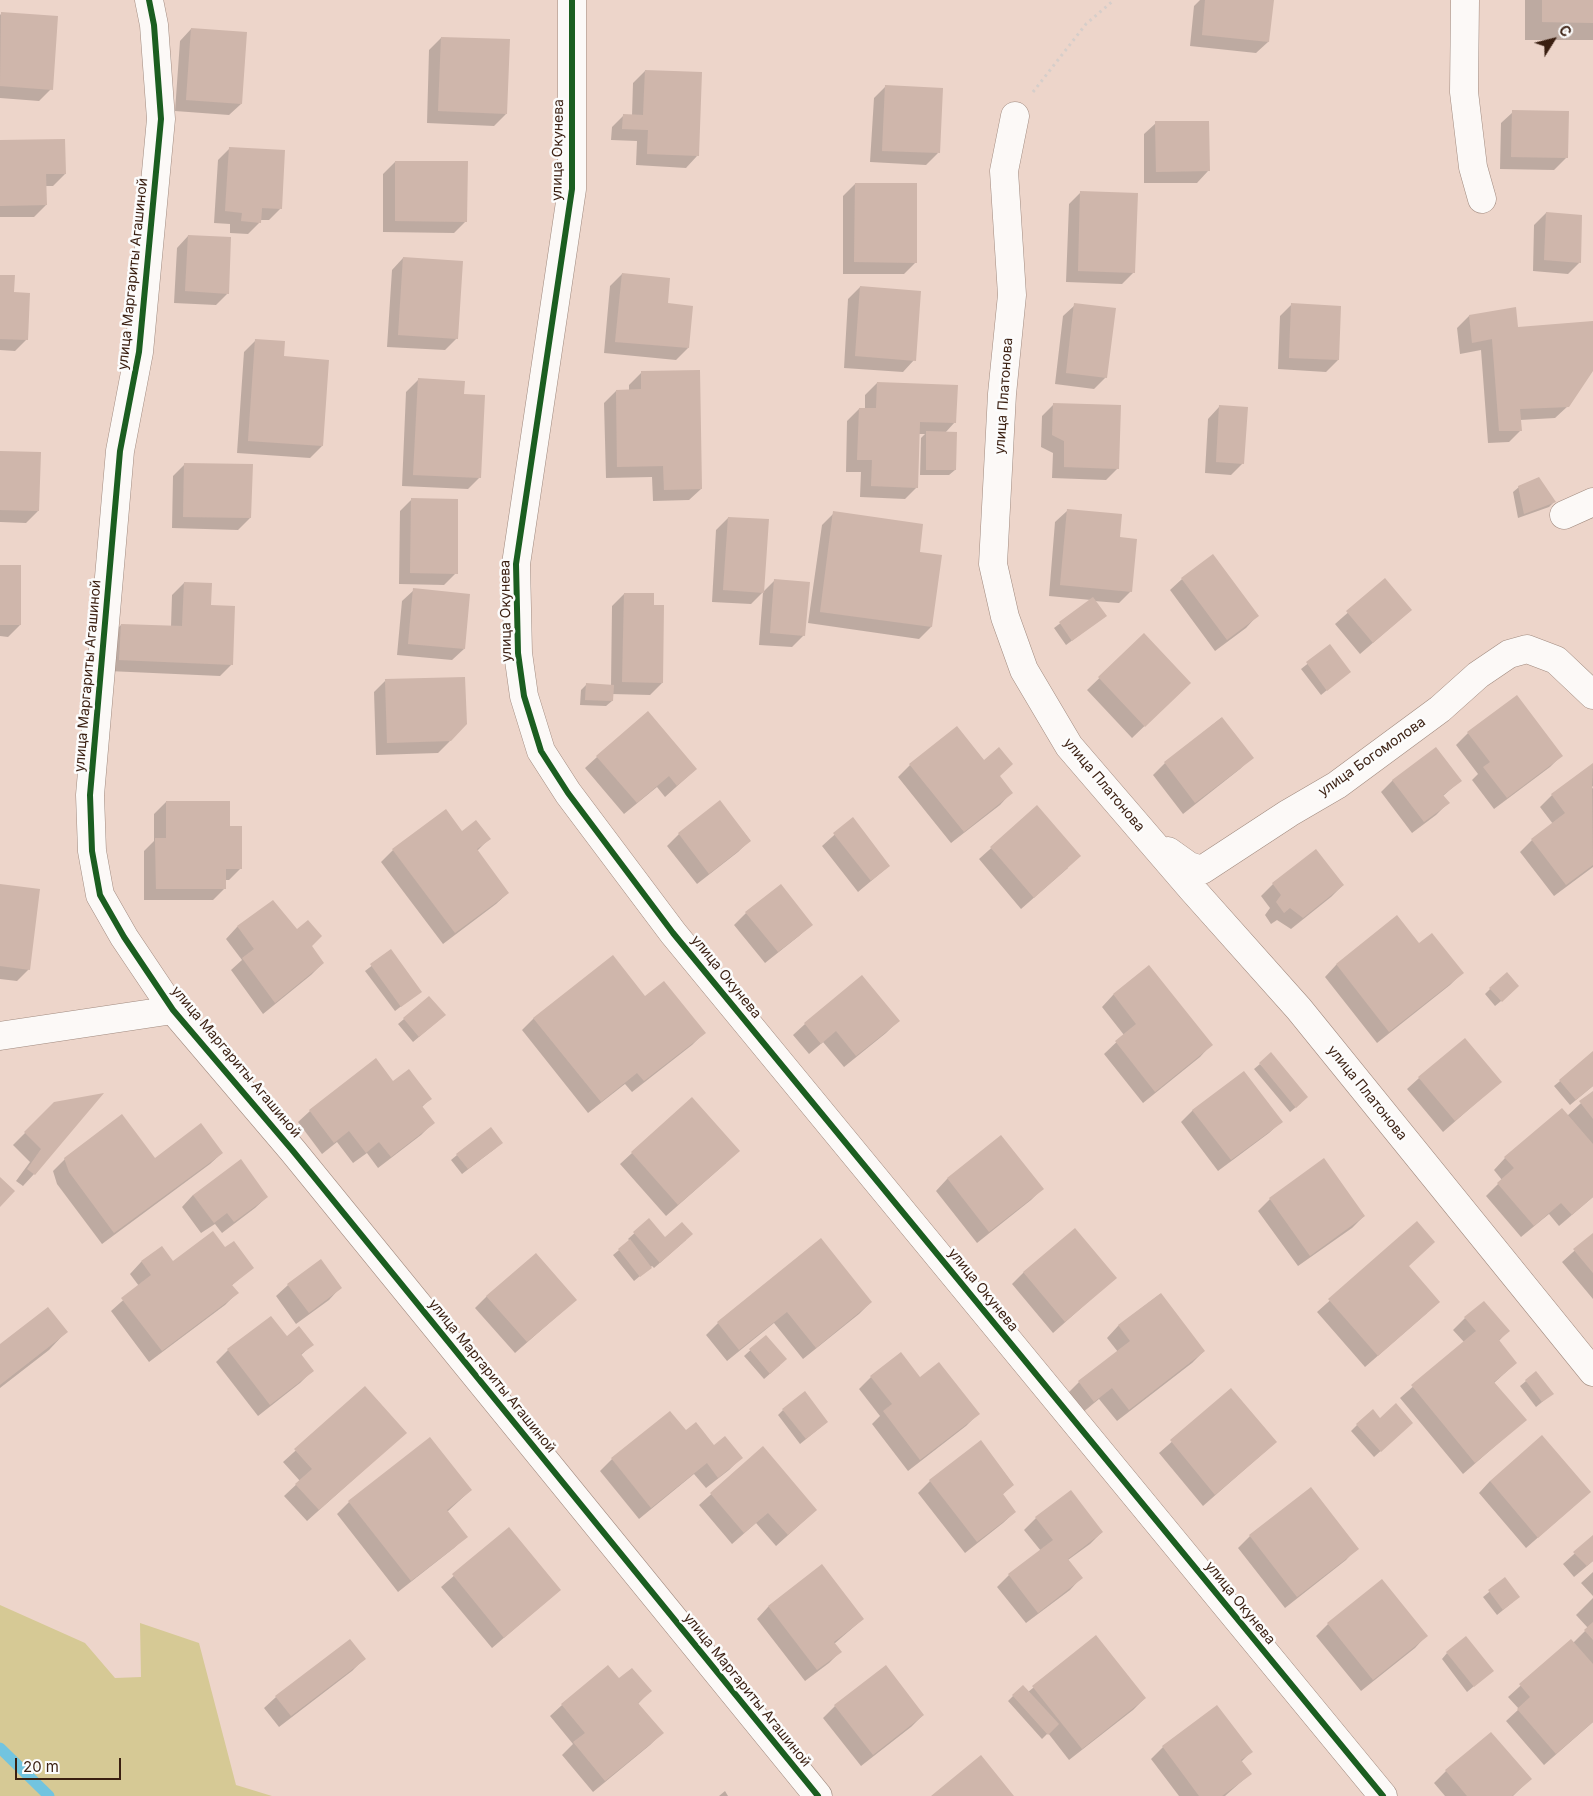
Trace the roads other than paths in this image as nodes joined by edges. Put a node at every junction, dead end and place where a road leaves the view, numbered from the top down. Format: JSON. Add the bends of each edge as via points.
{"nodes":[{"id":1,"x":149,"y":0,"type":"edge"},
{"id":2,"x":572,"y":0,"type":"edge"},
{"id":3,"x":1464,"y":0,"type":"edge"},
{"id":4,"x":1015,"y":116,"type":"road end"},
{"id":5,"x":1482,"y":199,"type":"dead end"},
{"id":6,"x":1593,"y":502,"type":"edge"},
{"id":7,"x":1564,"y":515,"type":"dead end"},
{"id":8,"x":1593,"y":695,"type":"edge"},
{"id":9,"x":1145,"y":834,"type":"junction"},
{"id":10,"x":1220,"y":858,"type":"junction"},
{"id":11,"x":1263,"y":969,"type":"junction"},
{"id":12,"x":173,"y":1010,"type":"junction"},
{"id":13,"x":0,"y":1036,"type":"edge"},
{"id":14,"x":1593,"y":1372,"type":"edge"},
{"id":15,"x":818,"y":1796,"type":"edge"},
{"id":16,"x":1383,"y":1796,"type":"edge"}],
"edges":[{"from":1,"to":12,"type":"street","name":"улица Маргариты Агашиной","via":[[161,119],[139,352],[120,451],[90,795],[92,851],[100,894]]},
{"from":2,"to":16,"type":"street","name":"улица Окунева","via":[[572,189],[516,564],[518,653],[524,696],[542,751],[568,793],[673,933]]},
{"from":3,"to":5,"type":"street","via":[[1464,92],[1473,167]]},
{"from":4,"to":9,"type":"street","name":"улица Платонова","via":[[1004,170],[1012,295],[1002,394],[993,564],[1004,617],[1024,670],[1069,746]]},
{"from":6,"to":7,"type":"street"},
{"from":8,"to":10,"type":"street","name":"улица Богомолова","via":[[1556,660],[1527,649],[1509,654],[1337,785],[1289,812]]},
{"from":9,"to":10,"type":"street","name":"улица Богомолова","via":[[1195,868],[1202,870]]},
{"from":9,"to":11,"type":"street","name":"улица Платонова"},
{"from":10,"to":11,"type":"street","via":[[1205,882]]},
{"from":11,"to":14,"type":"street","name":"улица Платонова","via":[[1299,1009]]},
{"from":12,"to":13,"type":"street"},
{"from":12,"to":15,"type":"street","name":"улица Маргариты Агашиной","via":[[294,1151]]}]}
